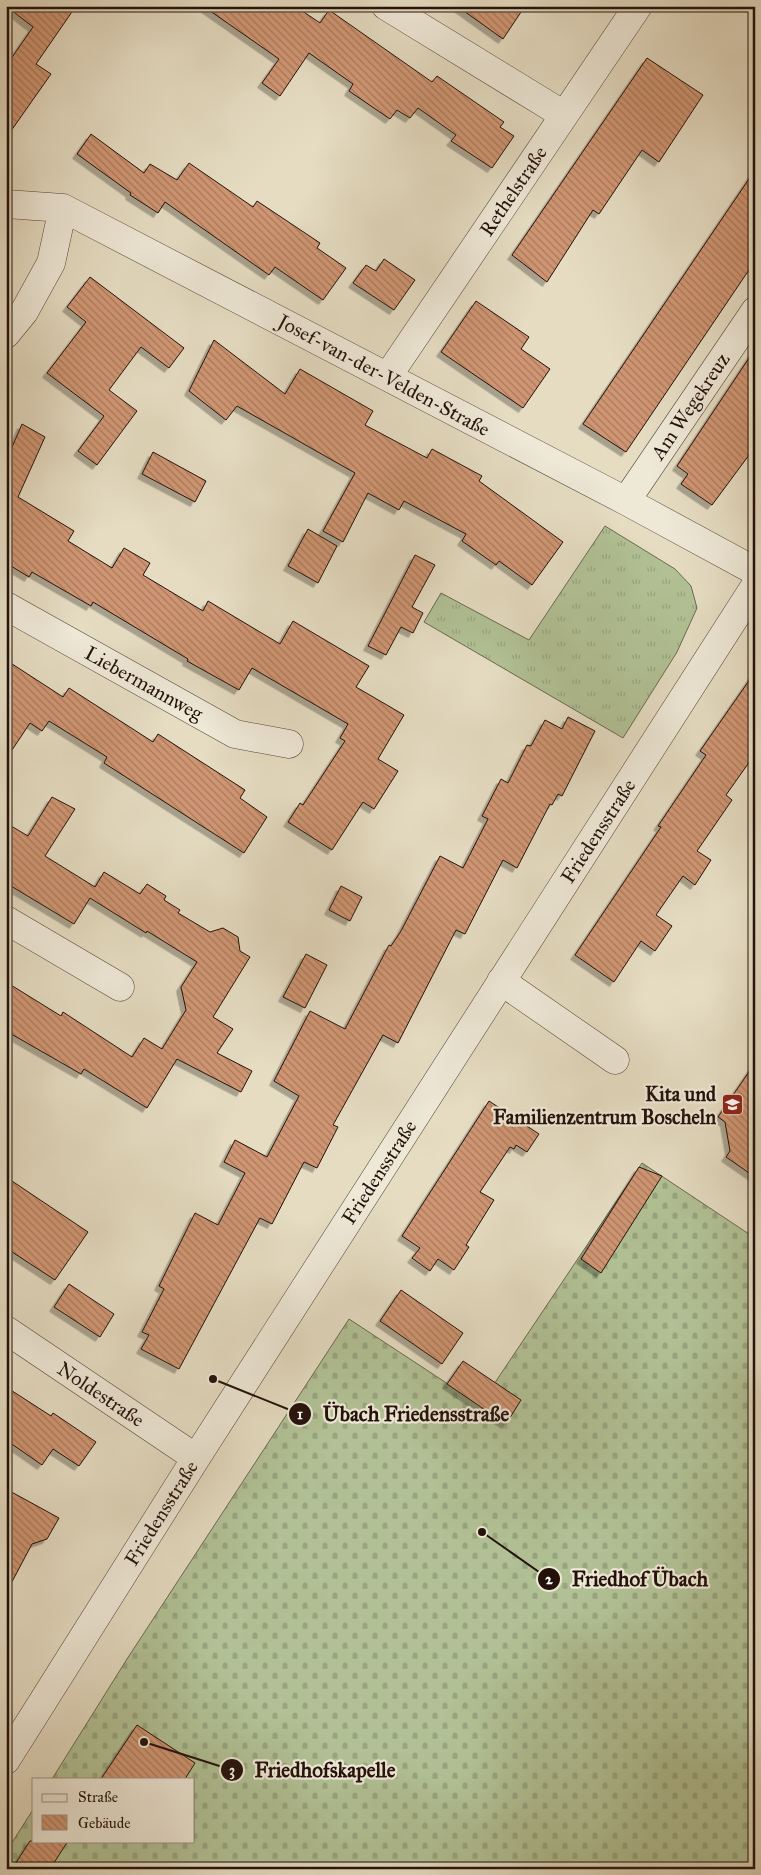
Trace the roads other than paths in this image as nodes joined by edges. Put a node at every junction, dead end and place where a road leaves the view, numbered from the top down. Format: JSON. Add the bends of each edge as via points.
{"nodes":[{"id":1,"x":386,"y":6,"type":"edge"},
{"id":2,"x":638,"y":6,"type":"edge"},
{"id":3,"x":564,"y":115,"type":"junction"},
{"id":4,"x":6,"y":204,"type":"edge"},
{"id":5,"x":63,"y":208,"type":"junction"},
{"id":6,"x":755,"y":311,"type":"edge"},
{"id":7,"x":6,"y":334,"type":"edge"},
{"id":8,"x":388,"y":376,"type":"junction"},
{"id":9,"x":626,"y":501,"type":"junction"},
{"id":10,"x":755,"y":572,"type":"edge"},
{"id":11,"x":755,"y":586,"type":"edge"},
{"id":12,"x":6,"y":606,"type":"edge"},
{"id":13,"x":289,"y":744,"type":"dead end"},
{"id":14,"x":6,"y":920,"type":"edge"},
{"id":15,"x":501,"y":982,"type":"junction"},
{"id":16,"x":120,"y":987,"type":"dead end"},
{"id":17,"x":615,"y":1060,"type":"dead end"},
{"id":18,"x":6,"y":1330,"type":"edge"},
{"id":19,"x":196,"y":1458,"type":"junction"},
{"id":20,"x":6,"y":1760,"type":"edge"}],
"edges":[{"from":1,"to":3,"type":"street"},
{"from":2,"to":3,"type":"street","name":"Rethelstraße"},
{"from":3,"to":8,"type":"street","name":"Rethelstraße"},
{"from":4,"to":5,"type":"street","name":"Josef-van-der-Velden-Straße"},
{"from":5,"to":7,"type":"street","via":[[51,263],[24,312]]},
{"from":5,"to":8,"type":"street","name":"Josef-van-der-Velden-Straße"},
{"from":6,"to":9,"type":"street","name":"Am Wegekreuz"},
{"from":8,"to":9,"type":"street","name":"Josef-van-der-Velden-Straße"},
{"from":9,"to":10,"type":"street","name":"Josef-van-der-Velden-Straße"},
{"from":11,"to":15,"type":"street","name":"Friedensstraße"},
{"from":12,"to":13,"type":"street","name":"Liebermannweg","via":[[235,734]]},
{"from":14,"to":16,"type":"street"},
{"from":15,"to":17,"type":"street"},
{"from":15,"to":19,"type":"street","name":"Friedensstraße"},
{"from":18,"to":19,"type":"street","name":"Noldestraße"},
{"from":19,"to":20,"type":"street","name":"Friedensstraße"}]}
